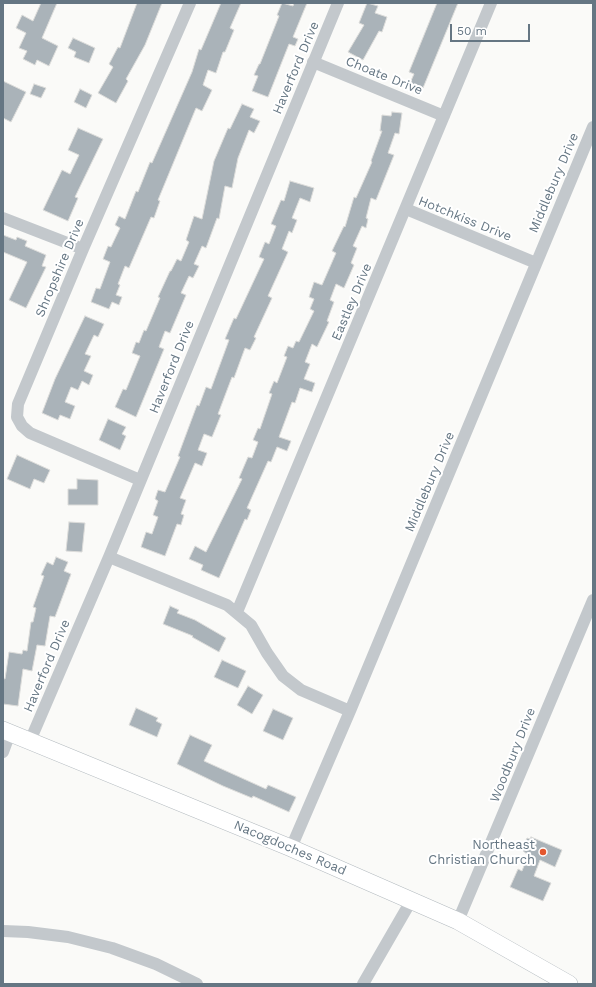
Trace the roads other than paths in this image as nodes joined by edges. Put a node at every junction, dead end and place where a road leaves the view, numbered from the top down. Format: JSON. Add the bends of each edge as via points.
{"nodes":[{"id":1,"x":190,"y":3,"type":"edge"},
{"id":2,"x":338,"y":3,"type":"edge"},
{"id":3,"x":491,"y":3,"type":"edge"},
{"id":4,"x":313,"y":62,"type":"junction"},
{"id":5,"x":444,"y":116,"type":"junction"},
{"id":6,"x":593,"y":127,"type":"edge"},
{"id":7,"x":406,"y":209,"type":"junction"},
{"id":8,"x":3,"y":218,"type":"edge"},
{"id":9,"x":83,"y":249,"type":"junction"},
{"id":10,"x":536,"y":263,"type":"junction"},
{"id":11,"x":140,"y":480,"type":"junction"},
{"id":12,"x":109,"y":557,"type":"junction"},
{"id":13,"x":593,"y":600,"type":"edge"},
{"id":14,"x":237,"y":612,"type":"junction"},
{"id":15,"x":350,"y":711,"type":"junction"},
{"id":16,"x":6,"y":731,"type":"edge"},
{"id":17,"x":30,"y":741,"type":"junction"},
{"id":18,"x":3,"y":752,"type":"edge"},
{"id":19,"x":291,"y":848,"type":"junction"},
{"id":20,"x":411,"y":901,"type":"junction"},
{"id":21,"x":458,"y":921,"type":"junction"},
{"id":22,"x":3,"y":930,"type":"edge"},
{"id":23,"x":198,"y":984,"type":"edge"},
{"id":24,"x":363,"y":984,"type":"edge"},
{"id":25,"x":569,"y":984,"type":"edge"}],
"edges":[{"from":1,"to":9,"type":"street","name":"Shropshire Drive"},
{"from":2,"to":4,"type":"street","name":"Haverford Drive"},
{"from":3,"to":5,"type":"street","name":"Eastley Drive"},
{"from":4,"to":5,"type":"street","name":"Choate Drive"},
{"from":4,"to":11,"type":"street","name":"Haverford Drive"},
{"from":5,"to":7,"type":"street","name":"Eastley Drive"},
{"from":6,"to":10,"type":"street","name":"Middlebury Drive"},
{"from":7,"to":10,"type":"street","name":"Hotchkiss Drive"},
{"from":7,"to":14,"type":"street","name":"Eastley Drive"},
{"from":8,"to":9,"type":"street"},
{"from":9,"to":11,"type":"street","name":"Shropshire Drive","via":[[18,404],[17,417],[30,433]]},
{"from":10,"to":15,"type":"street","name":"Middlebury Drive"},
{"from":11,"to":12,"type":"street","name":"Haverford Drive"},
{"from":12,"to":14,"type":"street","via":[[227,604]]},
{"from":12,"to":17,"type":"street","name":"Haverford Drive"},
{"from":13,"to":21,"type":"street","name":"Woodbury Drive"},
{"from":14,"to":15,"type":"street","via":[[251,625],[283,676],[301,690]]},
{"from":15,"to":19,"type":"street","name":"Middlebury Drive"},
{"from":16,"to":17,"type":"main road","name":"Nacogdoches Road"},
{"from":16,"to":18,"type":"street"},
{"from":17,"to":19,"type":"main road","name":"Nacogdoches Road"},
{"from":19,"to":20,"type":"main road","name":"Nacogdoches Road"},
{"from":20,"to":21,"type":"main road","name":"Nacogdoches Road"},
{"from":20,"to":24,"type":"street"},
{"from":21,"to":25,"type":"main road","name":"Nacogdoches Road"},
{"from":22,"to":23,"type":"street","via":[[68,937],[112,948],[156,964]]}]}
